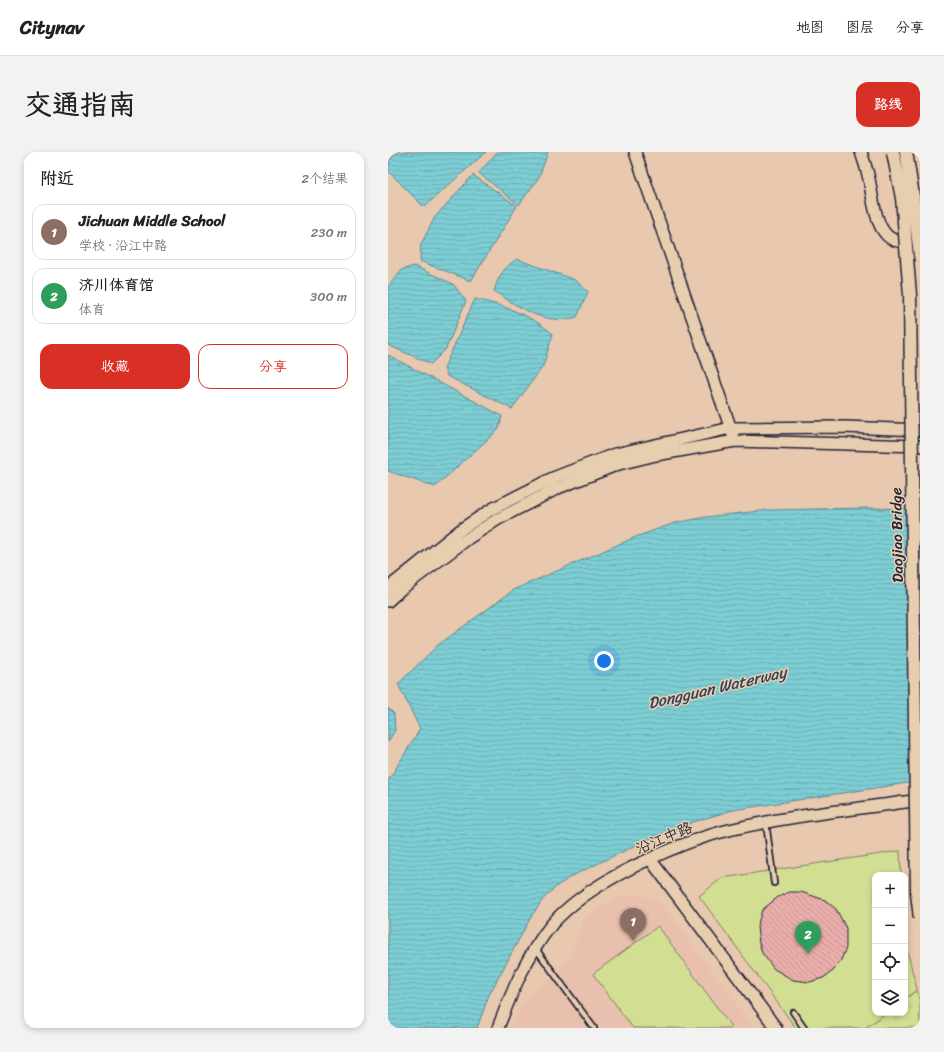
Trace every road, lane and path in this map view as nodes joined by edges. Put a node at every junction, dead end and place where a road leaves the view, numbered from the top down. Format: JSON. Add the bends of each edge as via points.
{"nodes":[{"id":1,"x":635,"y":152,"type":"edge"},
{"id":2,"x":861,"y":152,"type":"edge"},
{"id":3,"x":893,"y":152,"type":"edge"},
{"id":4,"x":906,"y":152,"type":"edge"},
{"id":5,"x":920,"y":236,"type":"edge"},
{"id":6,"x":920,"y":255,"type":"edge"},
{"id":7,"x":731,"y":428,"type":"junction"},
{"id":8,"x":920,"y":430,"type":"edge"},
{"id":9,"x":735,"y":441,"type":"junction"},
{"id":10,"x":920,"y":446,"type":"edge"},
{"id":11,"x":388,"y":588,"type":"edge"},
{"id":12,"x":388,"y":601,"type":"edge"},
{"id":13,"x":920,"y":800,"type":"edge"},
{"id":14,"x":766,"y":823,"type":"junction"},
{"id":15,"x":650,"y":859,"type":"junction"},
{"id":16,"x":774,"y":883,"type":"dead end"},
{"id":17,"x":920,"y":918,"type":"edge"},
{"id":18,"x":535,"y":948,"type":"junction"},
{"id":19,"x":792,"y":1012,"type":"dead end"},
{"id":20,"x":498,"y":1028,"type":"edge"},
{"id":21,"x":594,"y":1028,"type":"edge"},
{"id":22,"x":776,"y":1028,"type":"edge"},
{"id":23,"x":804,"y":1028,"type":"edge"}],
"edges":[{"from":1,"to":7,"type":"street"},
{"from":2,"to":5,"type":"street","via":[[880,227],[890,238],[900,241]]},
{"from":3,"to":17,"type":"main road","name":"Daojiao Bridge","bridge":true,"via":[[902,198],[910,295],[916,817]]},
{"from":4,"to":6,"type":"main road","bridge":true},
{"from":7,"to":8,"type":"street","via":[[844,427]]},
{"from":7,"to":9,"type":"street"},
{"from":7,"to":11,"type":"street","via":[[616,454],[522,492],[463,528]]},
{"from":9,"to":10,"type":"street"},
{"from":9,"to":12,"type":"street","via":[[619,464],[558,488],[470,537]]},
{"from":13,"to":14,"type":"street","name":"沿江中路"},
{"from":14,"to":15,"type":"street","name":"沿江中路","via":[[709,836]]},
{"from":14,"to":16,"type":"lane"},
{"from":15,"to":18,"type":"street","name":"沿江中路","via":[[602,883],[568,908]]},
{"from":15,"to":22,"type":"street"},
{"from":18,"to":20,"type":"street","name":"沿江中路","via":[[513,989]]},
{"from":18,"to":21,"type":"lane"},
{"from":19,"to":23,"type":"lane"}]}
